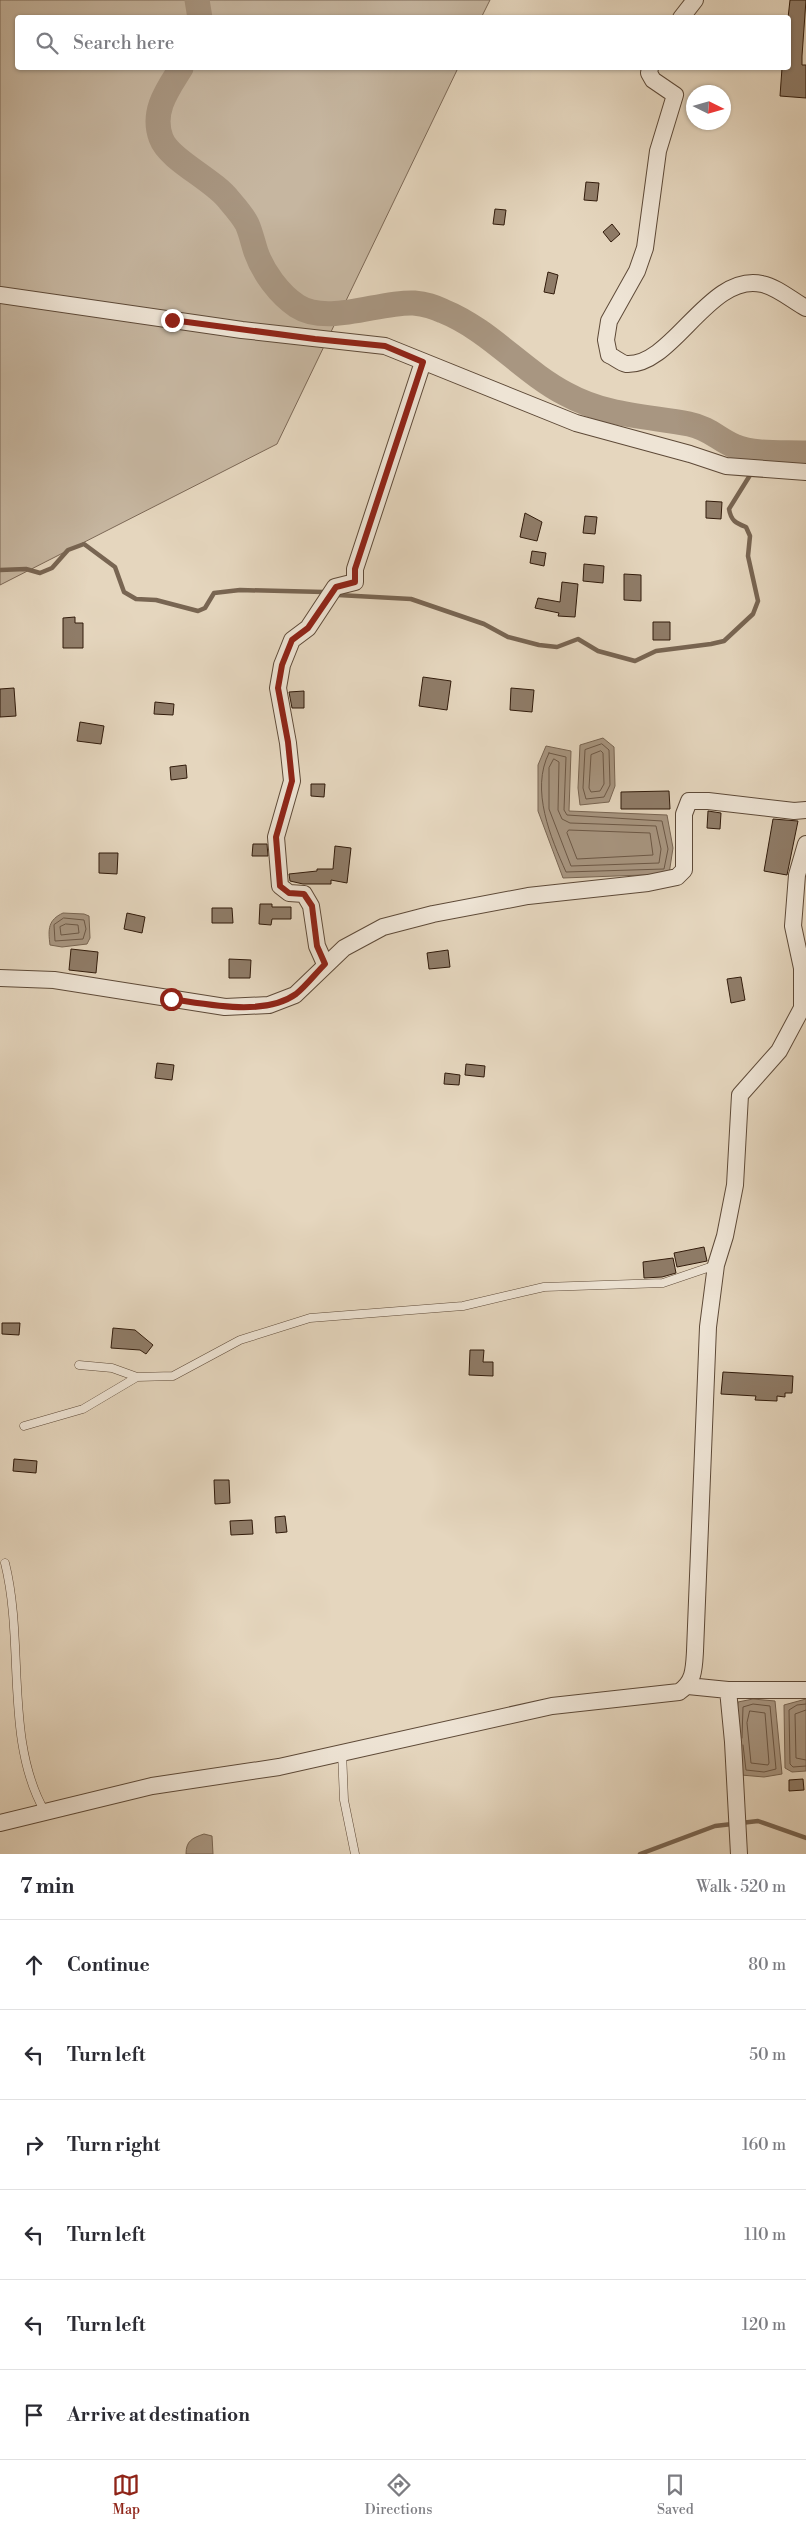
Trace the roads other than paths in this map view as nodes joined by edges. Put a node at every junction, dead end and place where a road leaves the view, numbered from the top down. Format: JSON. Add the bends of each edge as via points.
{"nodes":[{"id":1,"x":696,"y":0,"type":"edge"},
{"id":2,"x":684,"y":15,"type":"edge"},
{"id":3,"x":650,"y":70,"type":"edge"},
{"id":4,"x":0,"y":295,"type":"edge"},
{"id":5,"x":806,"y":308,"type":"edge"},
{"id":6,"x":423,"y":362,"type":"junction"},
{"id":7,"x":806,"y":472,"type":"edge"},
{"id":8,"x":806,"y":810,"type":"edge"},
{"id":9,"x":806,"y":844,"type":"edge"},
{"id":10,"x":325,"y":964,"type":"junction"},
{"id":11,"x":0,"y":978,"type":"edge"},
{"id":12,"x":716,"y":1265,"type":"junction"},
{"id":13,"x":80,"y":1365,"type":"dead end"},
{"id":14,"x":137,"y":1377,"type":"junction"},
{"id":15,"x":24,"y":1426,"type":"dead end"},
{"id":16,"x":5,"y":1563,"type":"dead end"},
{"id":17,"x":688,"y":1686,"type":"junction"},
{"id":18,"x":728,"y":1690,"type":"junction"},
{"id":19,"x":806,"y":1690,"type":"edge"},
{"id":20,"x":342,"y":1752,"type":"junction"},
{"id":21,"x":45,"y":1812,"type":"junction"},
{"id":22,"x":0,"y":1823,"type":"edge"},
{"id":23,"x":739,"y":1846,"type":"edge"},
{"id":24,"x":355,"y":1854,"type":"edge"}],
"edges":[{"from":1,"to":2,"type":"street"},
{"from":3,"to":5,"type":"street","via":[[652,80],[675,94],[658,151],[645,248],[609,321],[606,340],[610,354],[624,364],[640,362],[660,352],[688,323],[738,284],[763,284]]},
{"from":4,"to":6,"type":"street","via":[[242,330],[385,346]]},
{"from":6,"to":7,"type":"street","via":[[576,423],[726,466]]},
{"from":6,"to":10,"type":"street","via":[[355,569],[355,582],[336,587],[308,628],[292,640],[282,665],[278,688],[292,781],[276,837],[280,886],[289,893],[304,894],[312,906],[317,946]]},
{"from":8,"to":10,"type":"street","via":[[689,801],[684,814],[684,870],[677,877],[528,896],[432,914],[383,927],[344,948]]},
{"from":9,"to":12,"type":"street","via":[[798,875],[792,926],[802,968],[802,1008],[779,1051],[740,1095],[736,1185]]},
{"from":10,"to":11,"type":"street","via":[[295,995],[269,1005],[225,1007],[54,980]]},
{"from":12,"to":14,"type":"lane","via":[[663,1283],[544,1287],[463,1306],[310,1318],[240,1340],[173,1376]]},
{"from":12,"to":17,"type":"street","via":[[708,1328],[694,1673]]},
{"from":13,"to":14,"type":"lane","via":[[112,1368]]},
{"from":14,"to":15,"type":"lane","via":[[83,1409]]},
{"from":16,"to":21,"type":"lane","via":[[15,1626],[25,1756],[33,1791]]},
{"from":17,"to":18,"type":"street"},
{"from":17,"to":20,"type":"street","via":[[679,1692],[552,1706]]},
{"from":18,"to":19,"type":"street"},
{"from":18,"to":23,"type":"street"},
{"from":20,"to":21,"type":"street","via":[[279,1767],[152,1786]]},
{"from":20,"to":24,"type":"lane","via":[[344,1800]]},
{"from":21,"to":22,"type":"street"}]}
